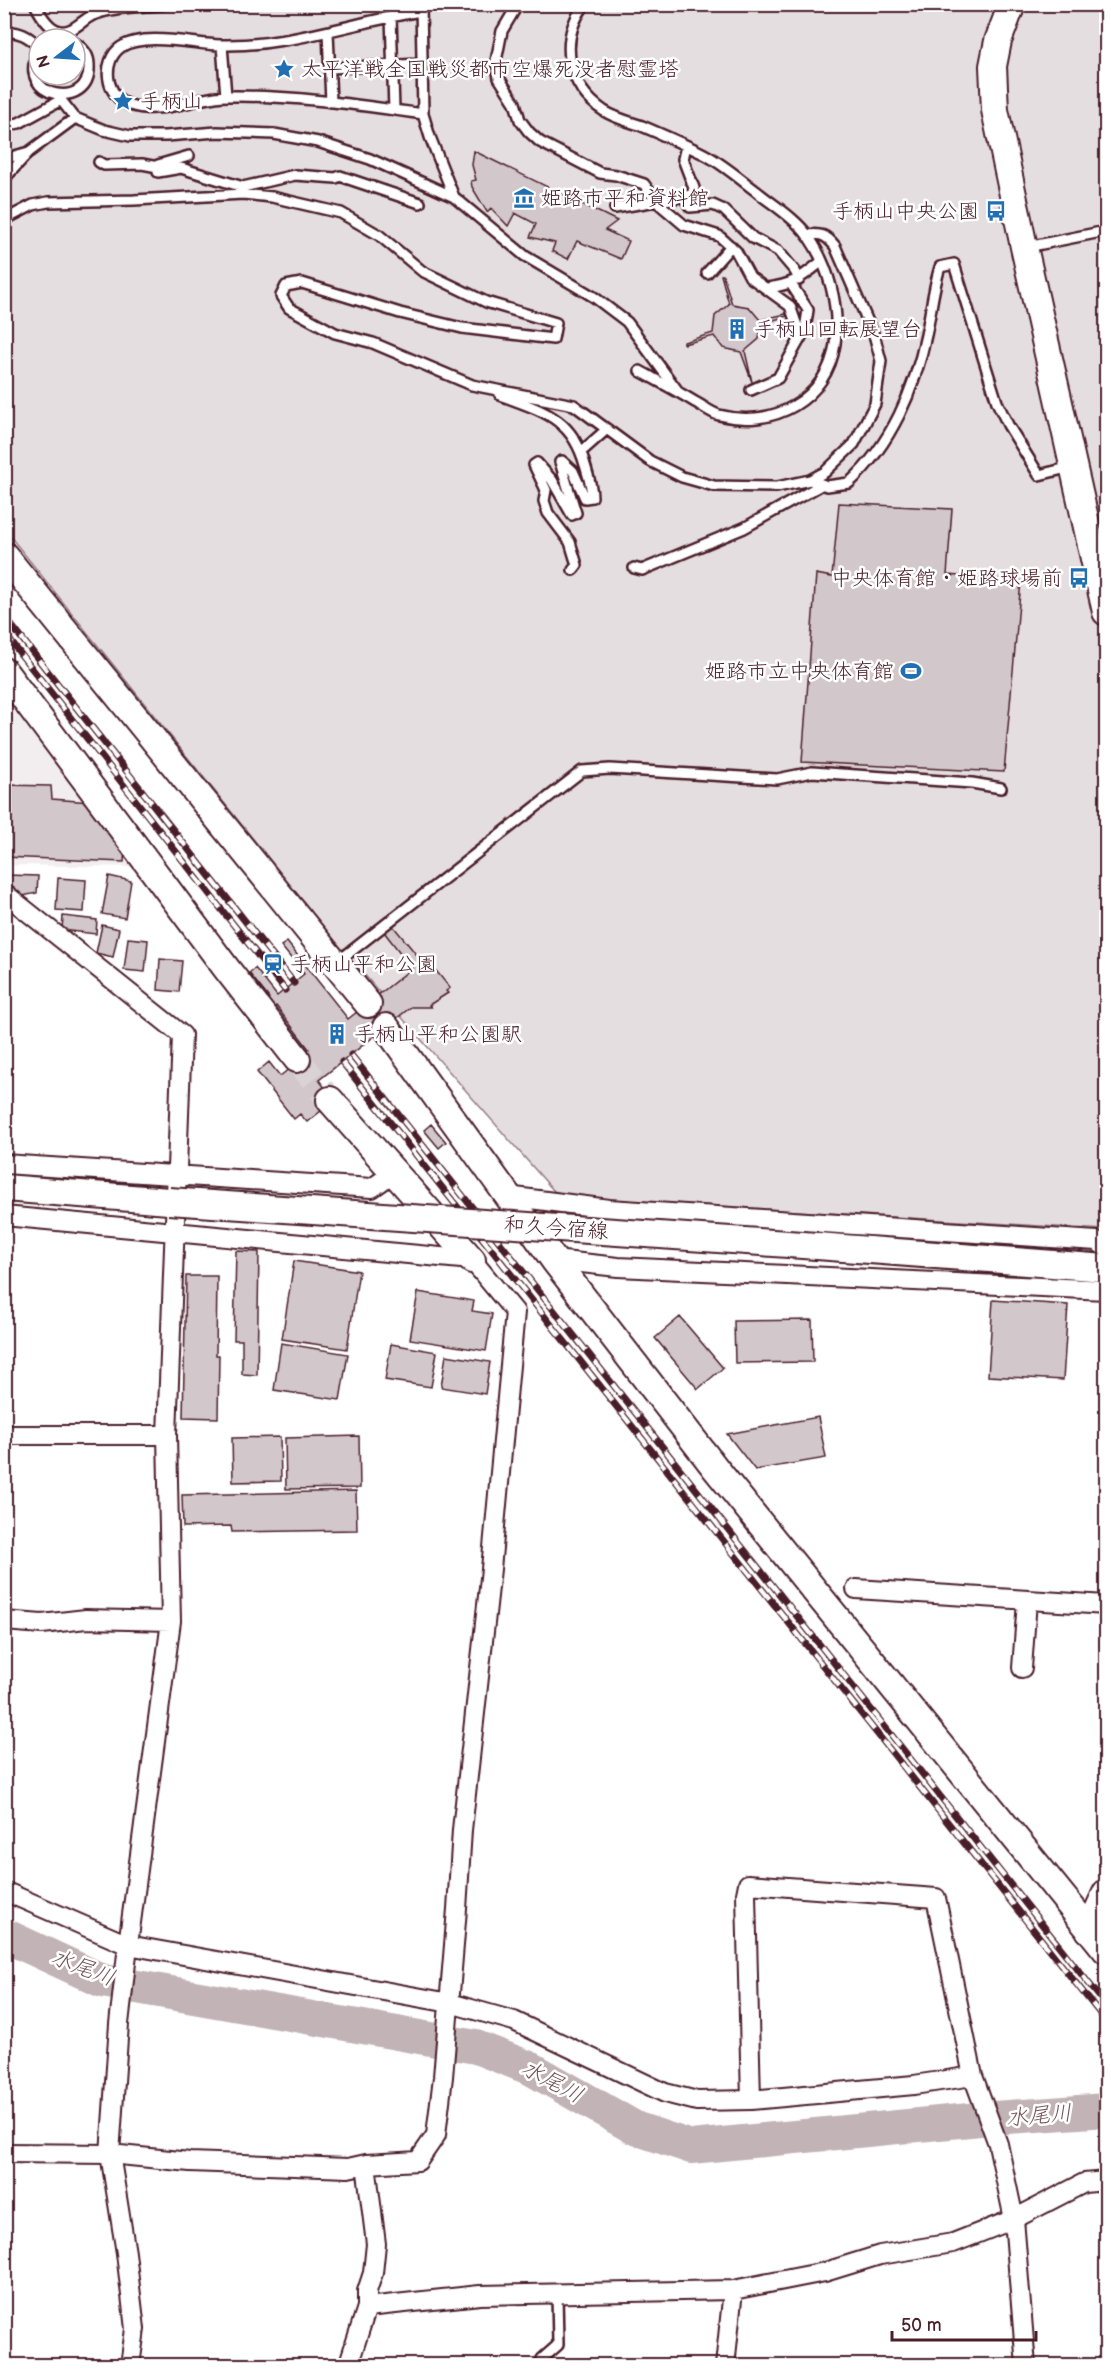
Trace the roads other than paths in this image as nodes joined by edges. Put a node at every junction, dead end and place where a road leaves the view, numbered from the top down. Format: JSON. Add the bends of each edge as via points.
{"nodes":[{"id":1,"x":34,"y":4,"type":"edge"},
{"id":2,"x":167,"y":4,"type":"edge"},
{"id":3,"x":518,"y":4,"type":"edge"},
{"id":4,"x":585,"y":4,"type":"edge"},
{"id":5,"x":914,"y":4,"type":"edge"},
{"id":6,"x":932,"y":4,"type":"edge"},
{"id":7,"x":1012,"y":4,"type":"edge"},
{"id":8,"x":421,"y":8,"type":"edge"},
{"id":9,"x":391,"y":16,"type":"junction"},
{"id":10,"x":52,"y":27,"type":"edge"},
{"id":11,"x":75,"y":27,"type":"edge"},
{"id":12,"x":4,"y":32,"type":"edge"},
{"id":13,"x":328,"y":32,"type":"junction"},
{"id":14,"x":27,"y":37,"type":"edge"},
{"id":15,"x":222,"y":45,"type":"junction"},
{"id":16,"x":87,"y":60,"type":"edge"},
{"id":17,"x":393,"y":64,"type":"junction"},
{"id":18,"x":422,"y":64,"type":"junction"},
{"id":19,"x":89,"y":68,"type":"junction"},
{"id":20,"x":329,"y":68,"type":"junction"},
{"id":21,"x":107,"y":69,"type":"junction"},
{"id":22,"x":43,"y":87,"type":"edge"},
{"id":23,"x":226,"y":96,"type":"junction"},
{"id":24,"x":61,"y":97,"type":"junction"},
{"id":25,"x":331,"y":102,"type":"junction"},
{"id":26,"x":394,"y":110,"type":"junction"},
{"id":27,"x":423,"y":114,"type":"junction"},
{"id":28,"x":75,"y":118,"type":"junction"},
{"id":29,"x":4,"y":126,"type":"edge"},
{"id":30,"x":686,"y":146,"type":"junction"},
{"id":31,"x":28,"y":152,"type":"junction"},
{"id":32,"x":189,"y":156,"type":"dead end"},
{"id":33,"x":4,"y":159,"type":"edge"},
{"id":34,"x":99,"y":162,"type":"dead end"},
{"id":35,"x":158,"y":167,"type":"junction"},
{"id":36,"x":4,"y":179,"type":"edge"},
{"id":37,"x":243,"y":190,"type":"junction"},
{"id":38,"x":454,"y":197,"type":"junction"},
{"id":39,"x":684,"y":197,"type":"junction"},
{"id":40,"x":657,"y":202,"type":"junction"},
{"id":41,"x":420,"y":203,"type":"dead end"},
{"id":42,"x":615,"y":208,"type":"dead end"},
{"id":43,"x":4,"y":220,"type":"edge"},
{"id":44,"x":1107,"y":231,"type":"edge"},
{"id":45,"x":807,"y":235,"type":"junction"},
{"id":46,"x":731,"y":246,"type":"junction"},
{"id":47,"x":1024,"y":247,"type":"junction"},
{"id":48,"x":821,"y":262,"type":"junction"},
{"id":49,"x":707,"y":273,"type":"dead end"},
{"id":50,"x":795,"y":282,"type":"junction"},
{"id":51,"x":767,"y":288,"type":"junction"},
{"id":52,"x":801,"y":337,"type":"junction"},
{"id":53,"x":640,"y":371,"type":"dead end"},
{"id":54,"x":472,"y":385,"type":"junction"},
{"id":55,"x":751,"y":390,"type":"dead end"},
{"id":56,"x":679,"y":392,"type":"junction"},
{"id":57,"x":607,"y":429,"type":"junction"},
{"id":58,"x":581,"y":452,"type":"junction"},
{"id":59,"x":1073,"y":466,"type":"junction"},
{"id":60,"x":810,"y":480,"type":"junction"},
{"id":61,"x":821,"y":485,"type":"junction"},
{"id":62,"x":4,"y":555,"type":"edge"},
{"id":63,"x":634,"y":568,"type":"dead end"},
{"id":64,"x":573,"y":570,"type":"dead end"},
{"id":65,"x":1107,"y":612,"type":"edge"},
{"id":66,"x":4,"y":671,"type":"edge"},
{"id":67,"x":1001,"y":788,"type":"dead end"},
{"id":68,"x":4,"y":893,"type":"edge"},
{"id":69,"x":341,"y":959,"type":"junction"},
{"id":70,"x":368,"y":1004,"type":"dead end"},
{"id":71,"x":386,"y":1027,"type":"dead end"},
{"id":72,"x":297,"y":1059,"type":"tunnel mouth"},
{"id":73,"x":330,"y":1100,"type":"tunnel mouth"},
{"id":74,"x":4,"y":1164,"type":"edge"},
{"id":75,"x":393,"y":1173,"type":"junction"},
{"id":76,"x":178,"y":1176,"type":"junction"},
{"id":77,"x":4,"y":1188,"type":"edge"},
{"id":78,"x":507,"y":1196,"type":"junction"},
{"id":79,"x":4,"y":1216,"type":"edge"},
{"id":80,"x":175,"y":1232,"type":"junction"},
{"id":81,"x":1107,"y":1247,"type":"edge"},
{"id":82,"x":471,"y":1260,"type":"junction"},
{"id":83,"x":554,"y":1260,"type":"junction"},
{"id":84,"x":1107,"y":1268,"type":"edge"},
{"id":85,"x":1107,"y":1290,"type":"edge"},
{"id":86,"x":4,"y":1435,"type":"edge"},
{"id":87,"x":167,"y":1435,"type":"junction"},
{"id":88,"x":856,"y":1589,"type":"dead end"},
{"id":89,"x":1027,"y":1601,"type":"junction"},
{"id":90,"x":1107,"y":1605,"type":"edge"},
{"id":91,"x":4,"y":1621,"type":"edge"},
{"id":92,"x":171,"y":1621,"type":"junction"},
{"id":93,"x":1022,"y":1668,"type":"dead end"},
{"id":94,"x":4,"y":1891,"type":"edge"},
{"id":95,"x":1107,"y":1893,"type":"edge"},
{"id":96,"x":1089,"y":1930,"type":"junction"},
{"id":97,"x":128,"y":1945,"type":"junction"},
{"id":98,"x":1107,"y":1950,"type":"edge"},
{"id":99,"x":450,"y":2002,"type":"junction"},
{"id":100,"x":973,"y":2076,"type":"junction"},
{"id":101,"x":751,"y":2100,"type":"junction"},
{"id":102,"x":4,"y":2153,"type":"edge"},
{"id":103,"x":110,"y":2154,"type":"junction"},
{"id":104,"x":366,"y":2164,"type":"junction"},
{"id":105,"x":1107,"y":2181,"type":"edge"},
{"id":106,"x":1014,"y":2219,"type":"junction"},
{"id":107,"x":733,"y":2290,"type":"junction"},
{"id":108,"x":557,"y":2293,"type":"junction"},
{"id":109,"x":367,"y":2307,"type":"junction"},
{"id":110,"x":130,"y":2366,"type":"edge"},
{"id":111,"x":348,"y":2366,"type":"edge"},
{"id":112,"x":542,"y":2366,"type":"edge"},
{"id":113,"x":725,"y":2366,"type":"edge"},
{"id":114,"x":1026,"y":2366,"type":"edge"}],
"edges":[{"from":1,"to":10,"type":"lane"},
{"from":2,"to":11,"type":"lane","via":[[101,12]]},
{"from":3,"to":40,"type":"lane","via":[[502,31],[496,61],[499,78],[515,103],[520,120],[540,142],[573,160],[600,173],[644,184]]},
{"from":4,"to":30,"type":"lane","via":[[570,34],[570,57],[574,76],[586,96],[606,112]]},
{"from":5,"to":6,"type":"lane"},
{"from":7,"to":47,"type":"street","via":[[998,40],[993,87]]},
{"from":8,"to":9,"type":"lane"},
{"from":8,"to":18,"type":"lane"},
{"from":9,"to":13,"type":"lane"},
{"from":9,"to":17,"type":"lane"},
{"from":12,"to":14,"type":"lane"},
{"from":13,"to":15,"type":"lane"},
{"from":13,"to":20,"type":"lane"},
{"from":15,"to":21,"type":"lane","via":[[142,40],[114,52]]},
{"from":15,"to":23,"type":"lane"},
{"from":16,"to":19,"type":"lane"},
{"from":17,"to":18,"type":"lane"},
{"from":17,"to":20,"type":"lane"},
{"from":17,"to":26,"type":"lane"},
{"from":18,"to":27,"type":"lane"},
{"from":19,"to":21,"type":"lane"},
{"from":19,"to":24,"type":"lane","via":[[85,84]]},
{"from":20,"to":25,"type":"lane"},
{"from":21,"to":23,"type":"lane","via":[[114,94],[128,105],[164,107]]},
{"from":22,"to":24,"type":"lane"},
{"from":23,"to":25,"type":"lane"},
{"from":24,"to":28,"type":"lane"},
{"from":24,"to":29,"type":"lane","via":[[27,119]]},
{"from":25,"to":26,"type":"lane"},
{"from":26,"to":27,"type":"lane"},
{"from":27,"to":38,"type":"lane"},
{"from":28,"to":31,"type":"lane"},
{"from":28,"to":38,"type":"lane","via":[[130,136],[217,132],[274,134],[318,142],[370,159]]},
{"from":30,"to":39,"type":"lane","via":[[683,159],[694,188],[692,195]]},
{"from":30,"to":45,"type":"lane","via":[[740,179]]},
{"from":31,"to":33,"type":"lane"},
{"from":31,"to":36,"type":"lane"},
{"from":32,"to":35,"type":"lane"},
{"from":34,"to":35,"type":"lane"},
{"from":35,"to":37,"type":"lane","via":[[158,172],[181,168]]},
{"from":37,"to":41,"type":"lane","via":[[294,175],[340,176]]},
{"from":37,"to":43,"type":"lane","via":[[134,200],[48,202]]},
{"from":37,"to":54,"type":"lane","via":[[341,213],[378,235],[422,271],[486,302],[556,323],[553,339],[462,328],[302,283],[286,286],[280,296],[289,308],[335,333],[373,343]]},
{"from":38,"to":56,"type":"lane","via":[[525,256],[594,297],[627,322]]},
{"from":39,"to":40,"type":"lane"},
{"from":39,"to":50,"type":"lane","via":[[690,207],[713,205],[724,210],[749,235],[777,251],[795,271]]},
{"from":40,"to":42,"type":"lane"},
{"from":40,"to":46,"type":"lane","via":[[684,225],[711,233]]},
{"from":44,"to":47,"type":"lane"},
{"from":45,"to":48,"type":"lane"},
{"from":45,"to":60,"type":"lane","via":[[819,233],[834,246],[875,338],[881,361],[875,404],[854,444],[825,472]]},
{"from":46,"to":49,"type":"lane"},
{"from":46,"to":51,"type":"lane","via":[[750,277]]},
{"from":47,"to":59,"type":"street"},
{"from":48,"to":50,"type":"lane"},
{"from":48,"to":56,"type":"lane","via":[[835,303],[837,329],[833,353],[811,396],[782,413],[748,419],[718,415]]},
{"from":50,"to":51,"type":"lane"},
{"from":50,"to":52,"type":"lane","via":[[808,310],[808,323]]},
{"from":51,"to":52,"type":"lane","via":[[790,306]]},
{"from":52,"to":55,"type":"lane","via":[[776,379]]},
{"from":53,"to":56,"type":"lane"},
{"from":54,"to":57,"type":"lane","via":[[574,405]]},
{"from":54,"to":58,"type":"lane","via":[[557,419],[574,436]]},
{"from":57,"to":58,"type":"lane"},
{"from":57,"to":60,"type":"lane","via":[[650,461],[682,477],[714,486],[777,487]]},
{"from":58,"to":64,"type":"lane","via":[[592,497],[585,498],[573,471],[560,462],[576,513],[572,515],[552,480],[537,463],[534,465],[546,490],[548,513],[570,542],[577,565]]},
{"from":59,"to":61,"type":"lane","via":[[1040,475],[1008,425],[994,393],[954,264],[940,267],[926,336],[907,397],[884,444],[849,483]]},
{"from":59,"to":65,"type":"street"},
{"from":60,"to":61,"type":"lane"},
{"from":61,"to":63,"type":"lane","via":[[744,528],[642,570]]},
{"from":62,"to":69,"type":"street"},
{"from":66,"to":72,"type":"street"},
{"from":67,"to":69,"type":"lane","via":[[812,772],[777,779],[610,769],[582,771]]},
{"from":68,"to":76,"type":"street","via":[[182,1035]]},
{"from":69,"to":70,"type":"street"},
{"from":71,"to":78,"type":"street"},
{"from":73,"to":75,"type":"street"},
{"from":74,"to":76,"type":"street"},
{"from":75,"to":76,"type":"street","via":[[372,1188]]},
{"from":75,"to":82,"type":"street"},
{"from":76,"to":80,"type":"street"},
{"from":77,"to":84,"type":"street","name":"和久今宿線","bridge":true},
{"from":78,"to":81,"type":"street","via":[[609,1209],[1097,1241]]},
{"from":78,"to":83,"type":"street"},
{"from":79,"to":80,"type":"street"},
{"from":80,"to":82,"type":"street"},
{"from":80,"to":87,"type":"street"},
{"from":82,"to":99,"type":"street","via":[[515,1312],[462,1830]]},
{"from":83,"to":85,"type":"street","via":[[618,1267]]},
{"from":83,"to":96,"type":"street","via":[[723,1478]]},
{"from":86,"to":87,"type":"street"},
{"from":87,"to":92,"type":"street"},
{"from":88,"to":89,"type":"street"},
{"from":89,"to":90,"type":"street"},
{"from":89,"to":93,"type":"street"},
{"from":91,"to":92,"type":"street"},
{"from":92,"to":97,"type":"street"},
{"from":94,"to":97,"type":"street"},
{"from":95,"to":96,"type":"street"},
{"from":96,"to":98,"type":"street"},
{"from":97,"to":99,"type":"street"},
{"from":97,"to":103,"type":"street"},
{"from":99,"to":101,"type":"street","via":[[514,2021],[665,2093],[697,2101]]},
{"from":99,"to":104,"type":"street","via":[[436,2135],[418,2161]]},
{"from":100,"to":101,"type":"street"},
{"from":100,"to":101,"type":"street","via":[[936,1898],[748,1884]]},
{"from":100,"to":106,"type":"street","via":[[998,2144]]},
{"from":102,"to":103,"type":"street"},
{"from":103,"to":104,"type":"street","via":[[317,2168]]},
{"from":103,"to":110,"type":"street","via":[[135,2329]]},
{"from":104,"to":109,"type":"street","via":[[375,2244]]},
{"from":105,"to":106,"type":"street","via":[[1084,2183]]},
{"from":106,"to":107,"type":"street","via":[[953,2243],[880,2255],[825,2272]]},
{"from":106,"to":114,"type":"street"},
{"from":107,"to":108,"type":"street"},
{"from":107,"to":113,"type":"street"},
{"from":108,"to":109,"type":"street","via":[[480,2295]]},
{"from":108,"to":112,"type":"lane","via":[[558,2344],[542,2359]]},
{"from":109,"to":111,"type":"street"}]}
